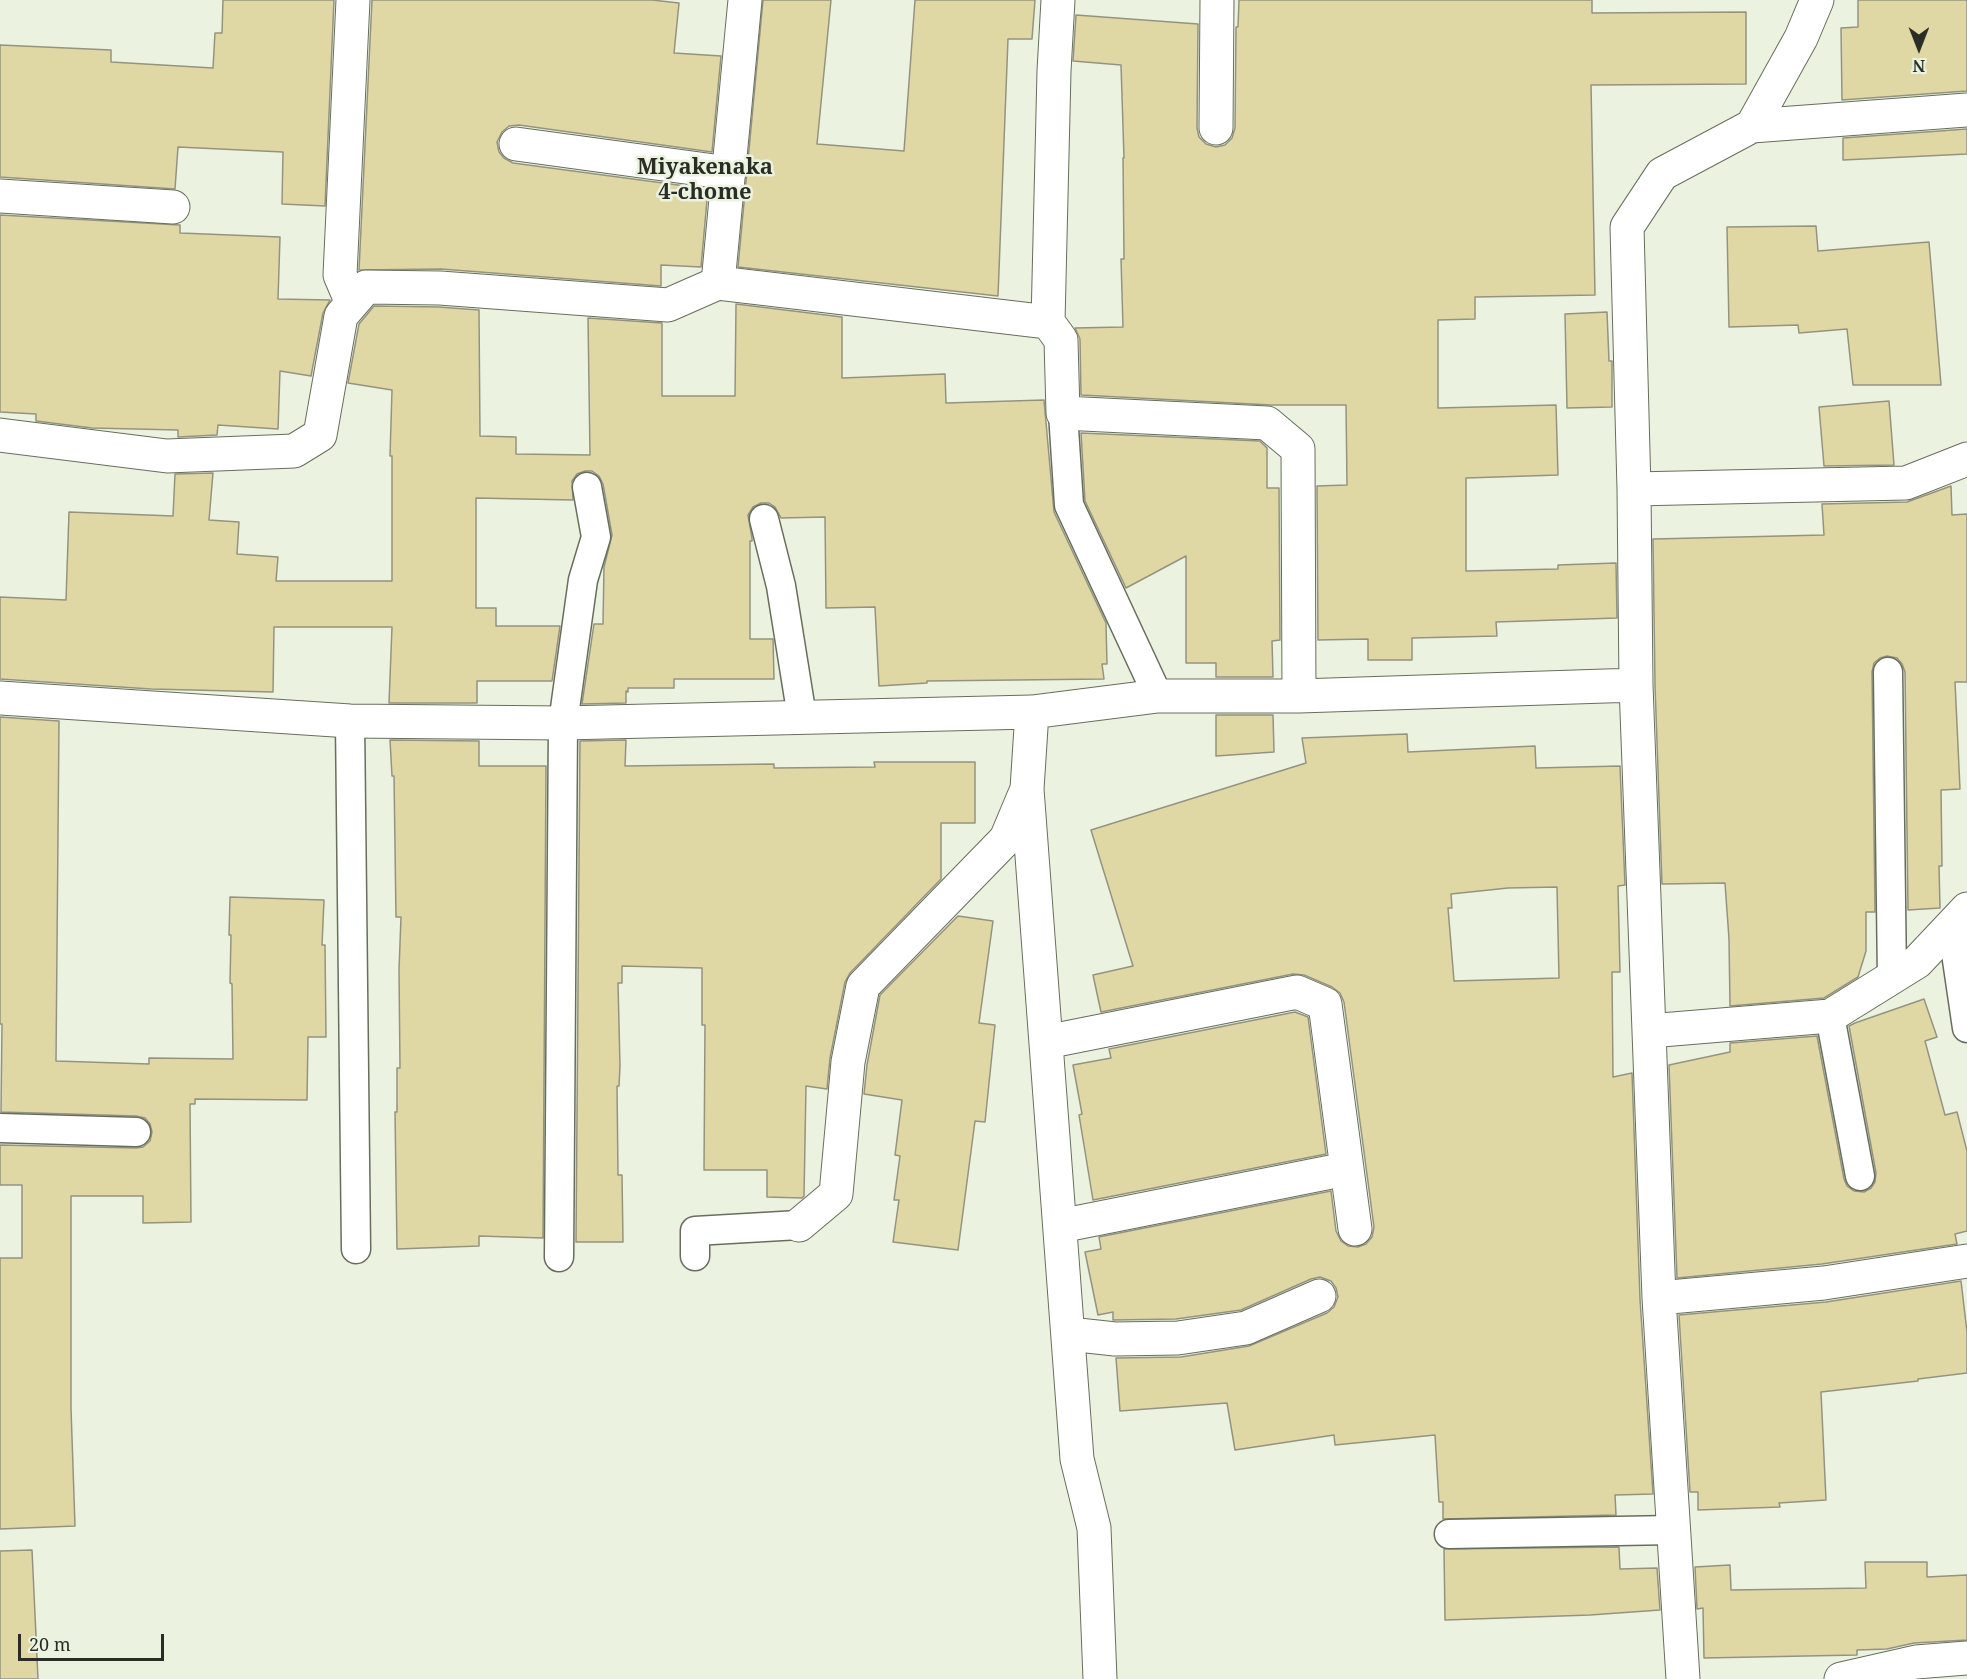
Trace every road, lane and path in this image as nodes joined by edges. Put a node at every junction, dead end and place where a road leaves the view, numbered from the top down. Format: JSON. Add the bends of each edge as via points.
{"nodes":[{"id":1,"x":353,"y":0,"type":"edge"},
{"id":2,"x":745,"y":0,"type":"edge"},
{"id":3,"x":1058,"y":0,"type":"edge"},
{"id":4,"x":1217,"y":0,"type":"edge"},
{"id":5,"x":1817,"y":0,"type":"edge"},
{"id":6,"x":1967,"y":110,"type":"edge"},
{"id":7,"x":1752,"y":126,"type":"junction"},
{"id":8,"x":1216,"y":128,"type":"dead end"},
{"id":9,"x":516,"y":144,"type":"dead end"},
{"id":10,"x":729,"y":173,"type":"junction"},
{"id":11,"x":0,"y":196,"type":"edge"},
{"id":12,"x":173,"y":207,"type":"dead end"},
{"id":13,"x":718,"y":283,"type":"junction"},
{"id":14,"x":352,"y":303,"type":"junction"},
{"id":15,"x":1048,"y":322,"type":"junction"},
{"id":16,"x":1063,"y":413,"type":"junction"},
{"id":17,"x":0,"y":435,"type":"edge"},
{"id":18,"x":1967,"y":459,"type":"edge"},
{"id":19,"x":587,"y":488,"type":"dead end"},
{"id":20,"x":1634,"y":489,"type":"junction"},
{"id":21,"x":764,"y":519,"type":"dead end"},
{"id":22,"x":1888,"y":672,"type":"dead end"},
{"id":23,"x":1636,"y":685,"type":"junction"},
{"id":24,"x":1158,"y":696,"type":"junction"},
{"id":25,"x":1299,"y":696,"type":"junction"},
{"id":26,"x":0,"y":698,"type":"edge"},
{"id":27,"x":1032,"y":712,"type":"junction"},
{"id":28,"x":802,"y":717,"type":"junction"},
{"id":29,"x":350,"y":721,"type":"junction"},
{"id":30,"x":563,"y":723,"type":"junction"},
{"id":31,"x":1027,"y":789,"type":"junction"},
{"id":32,"x":1959,"y":918,"type":"edge"},
{"id":33,"x":1892,"y":978,"type":"junction"},
{"id":34,"x":1830,"y":1016,"type":"junction"},
{"id":35,"x":1967,"y":1028,"type":"edge"},
{"id":36,"x":1649,"y":1031,"type":"junction"},
{"id":37,"x":1046,"y":1042,"type":"junction"},
{"id":38,"x":0,"y":1128,"type":"edge"},
{"id":39,"x":136,"y":1132,"type":"dead end"},
{"id":40,"x":1346,"y":1169,"type":"junction"},
{"id":41,"x":1860,"y":1176,"type":"dead end"},
{"id":42,"x":799,"y":1225,"type":"joint"},
{"id":43,"x":1060,"y":1226,"type":"junction"},
{"id":44,"x":1355,"y":1229,"type":"dead end"},
{"id":45,"x":356,"y":1249,"type":"dead end"},
{"id":46,"x":695,"y":1256,"type":"dead end"},
{"id":47,"x":559,"y":1257,"type":"dead end"},
{"id":48,"x":1967,"y":1261,"type":"edge"},
{"id":49,"x":1319,"y":1296,"type":"dead end"},
{"id":50,"x":1659,"y":1298,"type":"junction"},
{"id":51,"x":1069,"y":1334,"type":"junction"},
{"id":52,"x":1674,"y":1530,"type":"junction"},
{"id":53,"x":1449,"y":1534,"type":"dead end"},
{"id":54,"x":1967,"y":1659,"type":"edge"},
{"id":55,"x":1100,"y":1679,"type":"edge"},
{"id":56,"x":1683,"y":1679,"type":"edge"},
{"id":57,"x":1841,"y":1679,"type":"edge"}],
"edges":[{"from":1,"to":14,"type":"street","via":[[340,275]]},
{"from":2,"to":10,"type":"street"},
{"from":3,"to":15,"type":"street"},
{"from":4,"to":8,"type":"street"},
{"from":5,"to":7,"type":"street","via":[[1801,38]]},
{"from":6,"to":7,"type":"street"},
{"from":7,"to":20,"type":"street","via":[[1662,174],[1627,227]]},
{"from":9,"to":10,"type":"street"},
{"from":10,"to":13,"type":"street"},
{"from":11,"to":12,"type":"street"},
{"from":13,"to":14,"type":"street","via":[[668,305],[440,288],[366,287]]},
{"from":13,"to":15,"type":"street"},
{"from":14,"to":17,"type":"street","via":[[341,316],[320,435],[294,451],[167,456]]},
{"from":15,"to":16,"type":"street","via":[[1061,340]]},
{"from":16,"to":24,"type":"lane","via":[[1069,505]]},
{"from":16,"to":25,"type":"street","via":[[1267,423],[1298,449]]},
{"from":18,"to":20,"type":"street","via":[[1906,483]]},
{"from":19,"to":30,"type":"lane","via":[[596,537],[583,580]]},
{"from":20,"to":23,"type":"street"},
{"from":21,"to":28,"type":"lane","via":[[781,586]]},
{"from":22,"to":33,"type":"lane"},
{"from":23,"to":25,"type":"street"},
{"from":23,"to":36,"type":"street"},
{"from":24,"to":25,"type":"street"},
{"from":24,"to":27,"type":"street"},
{"from":26,"to":29,"type":"street"},
{"from":27,"to":28,"type":"street"},
{"from":27,"to":31,"type":"street"},
{"from":28,"to":30,"type":"street"},
{"from":29,"to":30,"type":"street"},
{"from":29,"to":45,"type":"lane"},
{"from":30,"to":47,"type":"lane"},
{"from":31,"to":37,"type":"street"},
{"from":31,"to":42,"type":"street","via":[[1006,839],[863,986],[849,1062],[836,1194]]},
{"from":32,"to":33,"type":"street","via":[[1917,963]]},
{"from":32,"to":35,"type":"lane"},
{"from":33,"to":34,"type":"street"},
{"from":34,"to":36,"type":"street"},
{"from":34,"to":41,"type":"lane"},
{"from":36,"to":50,"type":"street"},
{"from":37,"to":40,"type":"street","via":[[1297,992],[1325,1004]]},
{"from":37,"to":43,"type":"street"},
{"from":38,"to":39,"type":"lane"},
{"from":40,"to":43,"type":"street"},
{"from":40,"to":44,"type":"street"},
{"from":42,"to":46,"type":"lane","via":[[695,1231]]},
{"from":43,"to":51,"type":"street"},
{"from":48,"to":50,"type":"street","via":[[1824,1283]]},
{"from":49,"to":51,"type":"street","via":[[1246,1328],[1189,1337],[1115,1339]]},
{"from":50,"to":52,"type":"street"},
{"from":51,"to":55,"type":"street","via":[[1077,1459],[1094,1528]]},
{"from":52,"to":53,"type":"lane"},
{"from":52,"to":56,"type":"street"},
{"from":54,"to":57,"type":"street","via":[[1916,1662]]}]}
